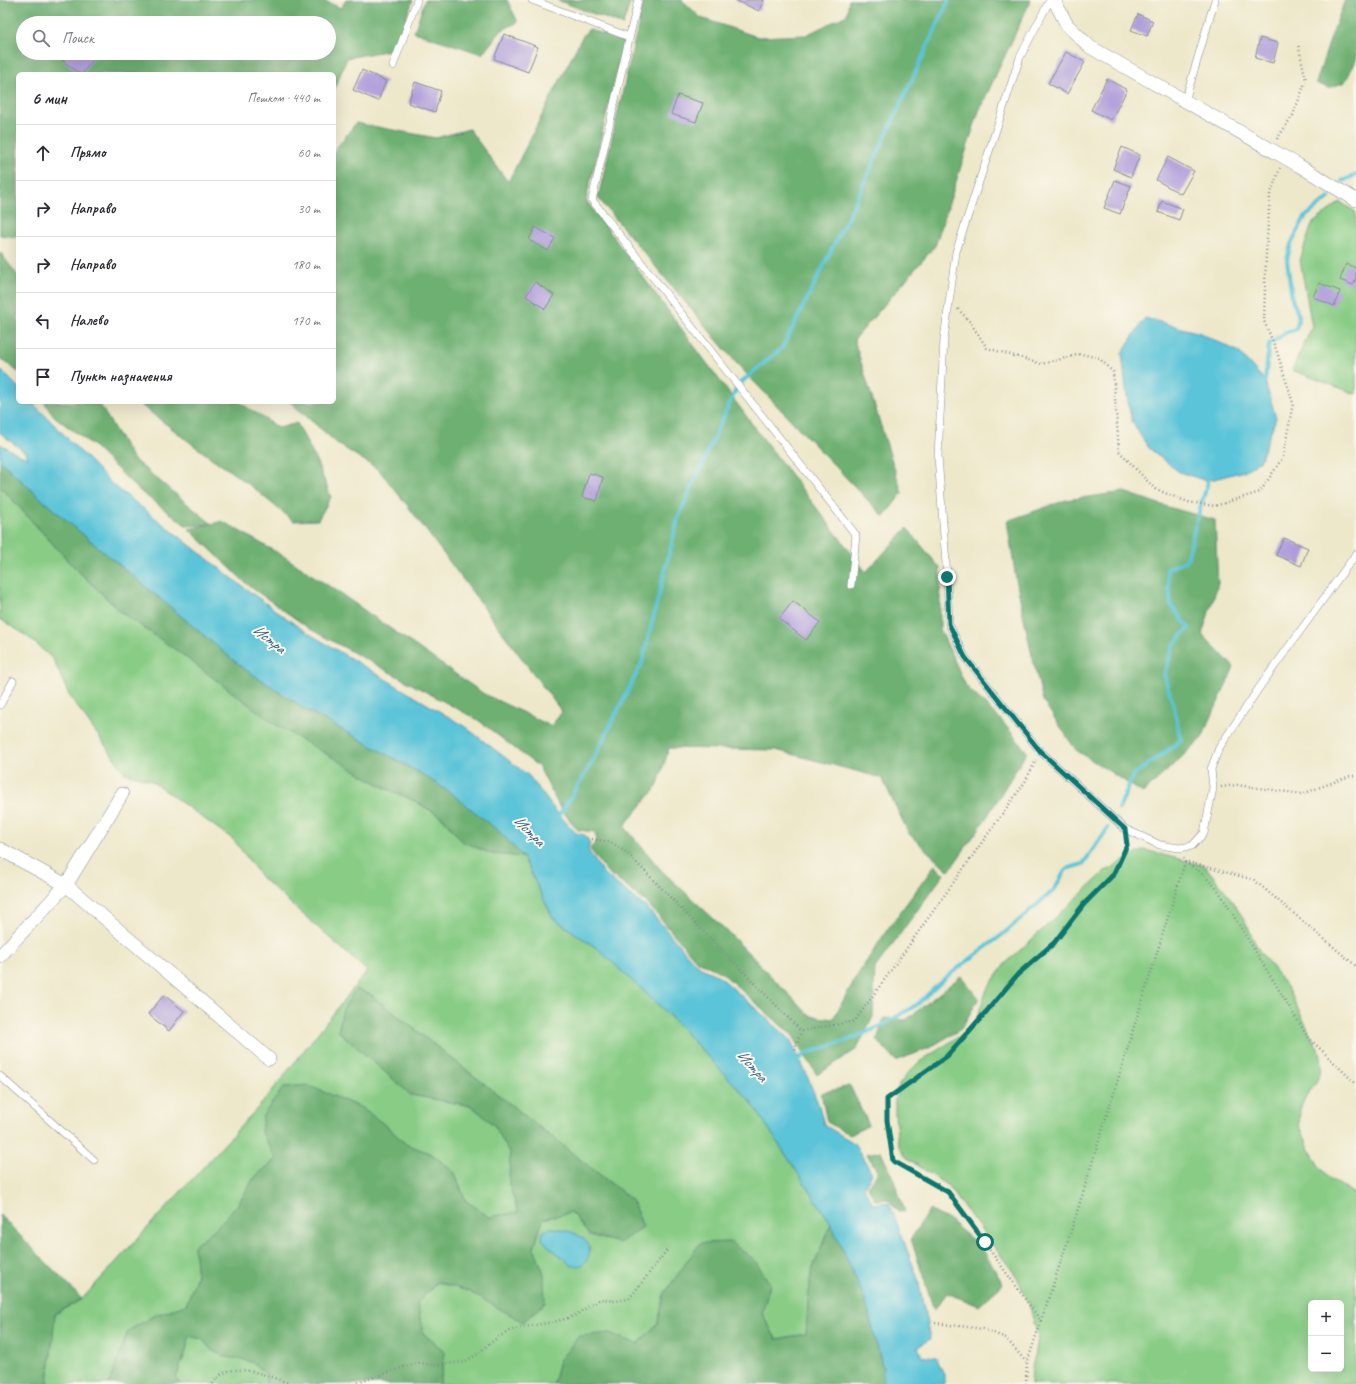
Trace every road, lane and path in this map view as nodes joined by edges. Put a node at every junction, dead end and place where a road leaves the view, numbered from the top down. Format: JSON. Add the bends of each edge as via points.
{"nodes":[{"id":1,"x":418,"y":0,"type":"edge"},
{"id":2,"x":532,"y":0,"type":"edge"},
{"id":3,"x":638,"y":0,"type":"edge"},
{"id":4,"x":1050,"y":0,"type":"edge"},
{"id":5,"x":1054,"y":0,"type":"edge"},
{"id":6,"x":1215,"y":0,"type":"edge"},
{"id":7,"x":629,"y":37,"type":"junction"},
{"id":8,"x":1298,"y":44,"type":"dead end"},
{"id":9,"x":393,"y":66,"type":"dead end"},
{"id":10,"x":1185,"y":101,"type":"junction"},
{"id":11,"x":1270,"y":150,"type":"junction"},
{"id":12,"x":1284,"y":157,"type":"junction"},
{"id":13,"x":1356,"y":200,"type":"edge"},
{"id":14,"x":949,"y":300,"type":"junction"},
{"id":15,"x":1356,"y":554,"type":"edge"},
{"id":16,"x":851,"y":585,"type":"dead end"},
{"id":17,"x":13,"y":681,"type":"dead end"},
{"id":18,"x":0,"y":705,"type":"edge"},
{"id":19,"x":1040,"y":751,"type":"junction"},
{"id":20,"x":1356,"y":776,"type":"edge"},
{"id":21,"x":1213,"y":788,"type":"junction"},
{"id":22,"x":122,"y":794,"type":"dead end"},
{"id":23,"x":1125,"y":829,"type":"junction"},
{"id":24,"x":592,"y":839,"type":"dead end"},
{"id":25,"x":1179,"y":848,"type":"junction"},
{"id":26,"x":0,"y":849,"type":"edge"},
{"id":27,"x":1185,"y":862,"type":"junction"},
{"id":28,"x":66,"y":885,"type":"junction"},
{"id":29,"x":0,"y":956,"type":"edge"},
{"id":30,"x":1356,"y":966,"type":"edge"},
{"id":31,"x":801,"y":1032,"type":"junction"},
{"id":32,"x":795,"y":1050,"type":"dead end"},
{"id":33,"x":269,"y":1059,"type":"dead end"},
{"id":34,"x":0,"y":1076,"type":"edge"},
{"id":35,"x":1356,"y":1084,"type":"edge"},
{"id":36,"x":94,"y":1160,"type":"dead end"},
{"id":37,"x":667,"y":1250,"type":"dead end"},
{"id":38,"x":1041,"y":1321,"type":"junction"},
{"id":39,"x":935,"y":1323,"type":"dead end"},
{"id":40,"x":1027,"y":1363,"type":"junction"},
{"id":41,"x":213,"y":1384,"type":"edge"},
{"id":42,"x":291,"y":1384,"type":"edge"},
{"id":43,"x":354,"y":1384,"type":"edge"},
{"id":44,"x":1026,"y":1384,"type":"edge"}],
"edges":[{"from":1,"to":9,"type":"lane"},
{"from":2,"to":7,"type":"lane"},
{"from":3,"to":7,"type":"lane"},
{"from":4,"to":14,"type":"lane","via":[[1020,57],[956,252]]},
{"from":5,"to":10,"type":"street","via":[[1067,25],[1090,47]]},
{"from":6,"to":10,"type":"lane"},
{"from":7,"to":16,"type":"lane","via":[[592,200],[856,535]]},
{"from":8,"to":11,"type":"path","via":[[1306,80],[1293,116]]},
{"from":10,"to":11,"type":"street"},
{"from":11,"to":12,"type":"street"},
{"from":12,"to":13,"type":"street"},
{"from":12,"to":14,"type":"path","via":[[1270,195],[1264,321],[1293,403],[1283,457],[1260,492],[1215,506],[1188,502],[1155,489],[1119,451],[1113,372],[1100,358],[1081,354],[1042,364],[987,348],[970,322]]},
{"from":14,"to":19,"type":"lane","via":[[944,339],[938,456],[949,624],[965,657]]},
{"from":15,"to":21,"type":"lane","via":[[1261,685],[1219,748],[1211,769]]},
{"from":17,"to":18,"type":"lane"},
{"from":19,"to":23,"type":"lane"},
{"from":19,"to":31,"type":"path","via":[[1026,782],[855,1021]]},
{"from":20,"to":21,"type":"path","via":[[1302,794],[1237,785]]},
{"from":21,"to":25,"type":"lane","via":[[1204,833],[1192,846]]},
{"from":22,"to":28,"type":"street"},
{"from":23,"to":25,"type":"lane","via":[[1160,845]]},
{"from":23,"to":38,"type":"path","via":[[1127,845],[1114,874],[1084,904],[1054,943],[1018,974],[947,1056],[887,1099],[887,1120],[893,1161],[948,1192]]},
{"from":24,"to":31,"type":"path","via":[[610,842],[626,853]]},
{"from":25,"to":27,"type":"path"},
{"from":26,"to":28,"type":"street"},
{"from":27,"to":30,"type":"path","via":[[1254,880]]},
{"from":27,"to":35,"type":"path","via":[[1202,873],[1218,890],[1307,1036]]},
{"from":27,"to":38,"type":"path","via":[[1075,1221]]},
{"from":28,"to":29,"type":"street"},
{"from":28,"to":33,"type":"street"},
{"from":31,"to":32,"type":"path"},
{"from":34,"to":36,"type":"lane"},
{"from":37,"to":43,"type":"path","via":[[629,1299],[600,1299],[563,1320],[514,1329],[464,1362],[419,1363]]},
{"from":38,"to":40,"type":"path"},
{"from":39,"to":40,"type":"path","via":[[983,1329],[1006,1338]]},
{"from":40,"to":44,"type":"path"},
{"from":41,"to":42,"type":"path","via":[[217,1376],[230,1370],[259,1373]]}]}
